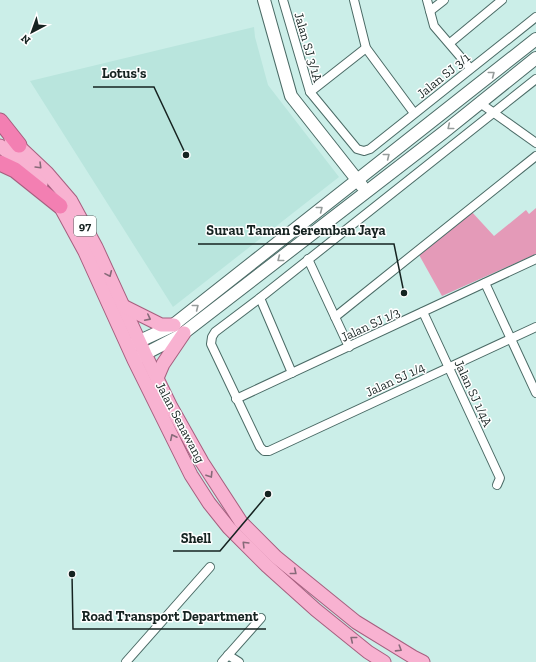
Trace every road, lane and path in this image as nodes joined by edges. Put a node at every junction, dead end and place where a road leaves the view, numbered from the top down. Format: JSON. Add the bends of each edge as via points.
{"nodes":[{"id":1,"x":264,"y":0,"type":"edge"},
{"id":2,"x":283,"y":0,"type":"edge"},
{"id":3,"x":354,"y":0,"type":"edge"},
{"id":4,"x":427,"y":0,"type":"edge"},
{"id":5,"x":444,"y":0,"type":"edge"},
{"id":6,"x":502,"y":0,"type":"edge"},
{"id":7,"x":430,"y":12,"type":"junction"},
{"id":8,"x":536,"y":17,"type":"edge"},
{"id":9,"x":536,"y":39,"type":"edge"},
{"id":10,"x":450,"y":43,"type":"junction"},
{"id":11,"x":366,"y":48,"type":"junction"},
{"id":12,"x":536,"y":58,"type":"edge"},
{"id":13,"x":470,"y":68,"type":"junction"},
{"id":14,"x":536,"y":79,"type":"edge"},
{"id":15,"x":310,"y":92,"type":"junction"},
{"id":16,"x":462,"y":98,"type":"junction"},
{"id":17,"x":480,"y":103,"type":"junction"},
{"id":18,"x":414,"y":113,"type":"junction"},
{"id":19,"x":494,"y":113,"type":"junction"},
{"id":20,"x":0,"y":121,"type":"edge"},
{"id":21,"x":0,"y":130,"type":"edge"},
{"id":22,"x":536,"y":143,"type":"edge"},
{"id":23,"x":19,"y":145,"type":"junction"},
{"id":24,"x":0,"y":146,"type":"edge"},
{"id":25,"x":364,"y":151,"type":"joint"},
{"id":26,"x":536,"y":156,"type":"edge"},
{"id":27,"x":0,"y":163,"type":"edge"},
{"id":28,"x":357,"y":180,"type":"junction"},
{"id":29,"x":366,"y":192,"type":"junction"},
{"id":30,"x":60,"y":206,"type":"junction"},
{"id":31,"x":308,"y":259,"type":"junction"},
{"id":32,"x":536,"y":259,"type":"edge"},
{"id":33,"x":485,"y":283,"type":"junction"},
{"id":34,"x":260,"y":298,"type":"junction"},
{"id":35,"x":123,"y":306,"type":"junction"},
{"id":36,"x":423,"y":312,"type":"junction"},
{"id":37,"x":335,"y":317,"type":"junction"},
{"id":38,"x":536,"y":327,"type":"edge"},
{"id":39,"x":179,"y":329,"type":"junction"},
{"id":40,"x":511,"y":339,"type":"junction"},
{"id":41,"x":134,"y":344,"type":"junction"},
{"id":42,"x":349,"y":347,"type":"junction"},
{"id":43,"x":139,"y":357,"type":"junction"},
{"id":44,"x":449,"y":368,"type":"junction"},
{"id":45,"x":292,"y":373,"type":"junction"},
{"id":46,"x":157,"y":378,"type":"junction"},
{"id":47,"x":536,"y":393,"type":"edge"},
{"id":48,"x":236,"y":399,"type":"junction"},
{"id":49,"x":497,"y":485,"type":"dead end"},
{"id":50,"x":210,"y":567,"type":"dead end"},
{"id":51,"x":261,"y":618,"type":"dead end"},
{"id":52,"x":228,"y":655,"type":"junction"},
{"id":53,"x":126,"y":662,"type":"edge"},
{"id":54,"x":222,"y":662,"type":"edge"},
{"id":55,"x":239,"y":662,"type":"edge"},
{"id":56,"x":384,"y":662,"type":"edge"},
{"id":57,"x":423,"y":662,"type":"edge"}],
"edges":[{"from":1,"to":28,"type":"street","via":[[291,96]]},
{"from":2,"to":15,"type":"street","name":"Jalan SJ 3/1A"},
{"from":3,"to":11,"type":"street"},
{"from":4,"to":7,"type":"street"},
{"from":5,"to":7,"type":"street"},
{"from":6,"to":10,"type":"street"},
{"from":7,"to":10,"type":"street","via":[[434,26]]},
{"from":8,"to":13,"type":"street","name":"Jalan SJ 3/1"},
{"from":16,"to":9,"type":"street","one_way":true},
{"from":10,"to":13,"type":"street"},
{"from":11,"to":15,"type":"street"},
{"from":11,"to":18,"type":"street"},
{"from":12,"to":17,"type":"street"},
{"from":13,"to":18,"type":"street","name":"Jalan SJ 3/1"},
{"from":14,"to":19,"type":"street"},
{"from":15,"to":25,"type":"street","name":"Jalan SJ 3/1A","via":[[357,149]]},
{"from":16,"to":17,"type":"street"},
{"from":28,"to":16,"type":"street","one_way":true},
{"from":17,"to":19,"type":"street"},
{"from":17,"to":29,"type":"street","one_way":true},
{"from":18,"to":25,"type":"street","name":"Jalan SJ 3/1","via":[[370,149]]},
{"from":19,"to":22,"type":"street"},
{"from":19,"to":31,"type":"street"},
{"from":20,"to":23,"type":"highway"},
{"from":21,"to":23,"type":"main road","name":"Jalan Senawang","number":"97"},
{"from":23,"to":35,"type":"main road","name":"Jalan Senawang","number":"97","one_way":true,"via":[[71,201]]},
{"from":24,"to":30,"type":"main road","name":"Jalan Senawang","number":"97","via":[[14,156]]},
{"from":26,"to":37,"type":"street"},
{"from":27,"to":30,"type":"highway","via":[[16,170]]},
{"from":28,"to":29,"type":"street"},
{"from":39,"to":28,"type":"street","one_way":true},
{"from":29,"to":39,"type":"street","one_way":true},
{"from":30,"to":41,"type":"main road","name":"Jalan Senawang","number":"97"},
{"from":31,"to":34,"type":"street"},
{"from":31,"to":37,"type":"street"},
{"from":32,"to":33,"type":"street","name":"Jalan SJ 1/3"},
{"from":33,"to":36,"type":"street","name":"Jalan SJ 1/3"},
{"from":33,"to":40,"type":"street"},
{"from":34,"to":45,"type":"street"},
{"from":34,"to":48,"type":"street","via":[[212,337],[211,344]]},
{"from":35,"to":39,"type":"main road","one_way":true,"via":[[161,325]]},
{"from":35,"to":41,"type":"main road","name":"Jalan Senawang","number":"97"},
{"from":36,"to":42,"type":"street","name":"Jalan SJ 1/3"},
{"from":36,"to":44,"type":"street","name":"Jalan SJ 1/4A"},
{"from":37,"to":42,"type":"street"},
{"from":38,"to":40,"type":"street","name":"Jalan SJ 1/4"},
{"from":39,"to":41,"type":"street"},
{"from":39,"to":43,"type":"street"},
{"from":39,"to":46,"type":"main road"},
{"from":40,"to":44,"type":"street","name":"Jalan SJ 1/4"},
{"from":40,"to":47,"type":"street"},
{"from":41,"to":43,"type":"main road","name":"Jalan Senawang","number":"97"},
{"from":42,"to":45,"type":"street","name":"Jalan SJ 1/3"},
{"from":43,"to":46,"type":"main road","name":"Jalan Senawang","number":"97"},
{"from":56,"to":43,"type":"main road","name":"Jalan Senawang","number":"97","one_way":true,"via":[[316,610],[229,528],[191,475]]},
{"from":44,"to":48,"type":"street","name":"Jalan SJ 1/4","via":[[264,452]]},
{"from":44,"to":49,"type":"street","name":"Jalan SJ 1/4A","via":[[500,478]]},
{"from":45,"to":48,"type":"street","name":"Jalan SJ 1/3"},
{"from":46,"to":57,"type":"main road","name":"Jalan Senawang","number":"97","one_way":true,"via":[[202,462],[241,522],[276,557],[356,622]]},
{"from":50,"to":53,"type":"street"},
{"from":51,"to":52,"type":"street"},
{"from":52,"to":54,"type":"street"},
{"from":52,"to":55,"type":"street"}]}
